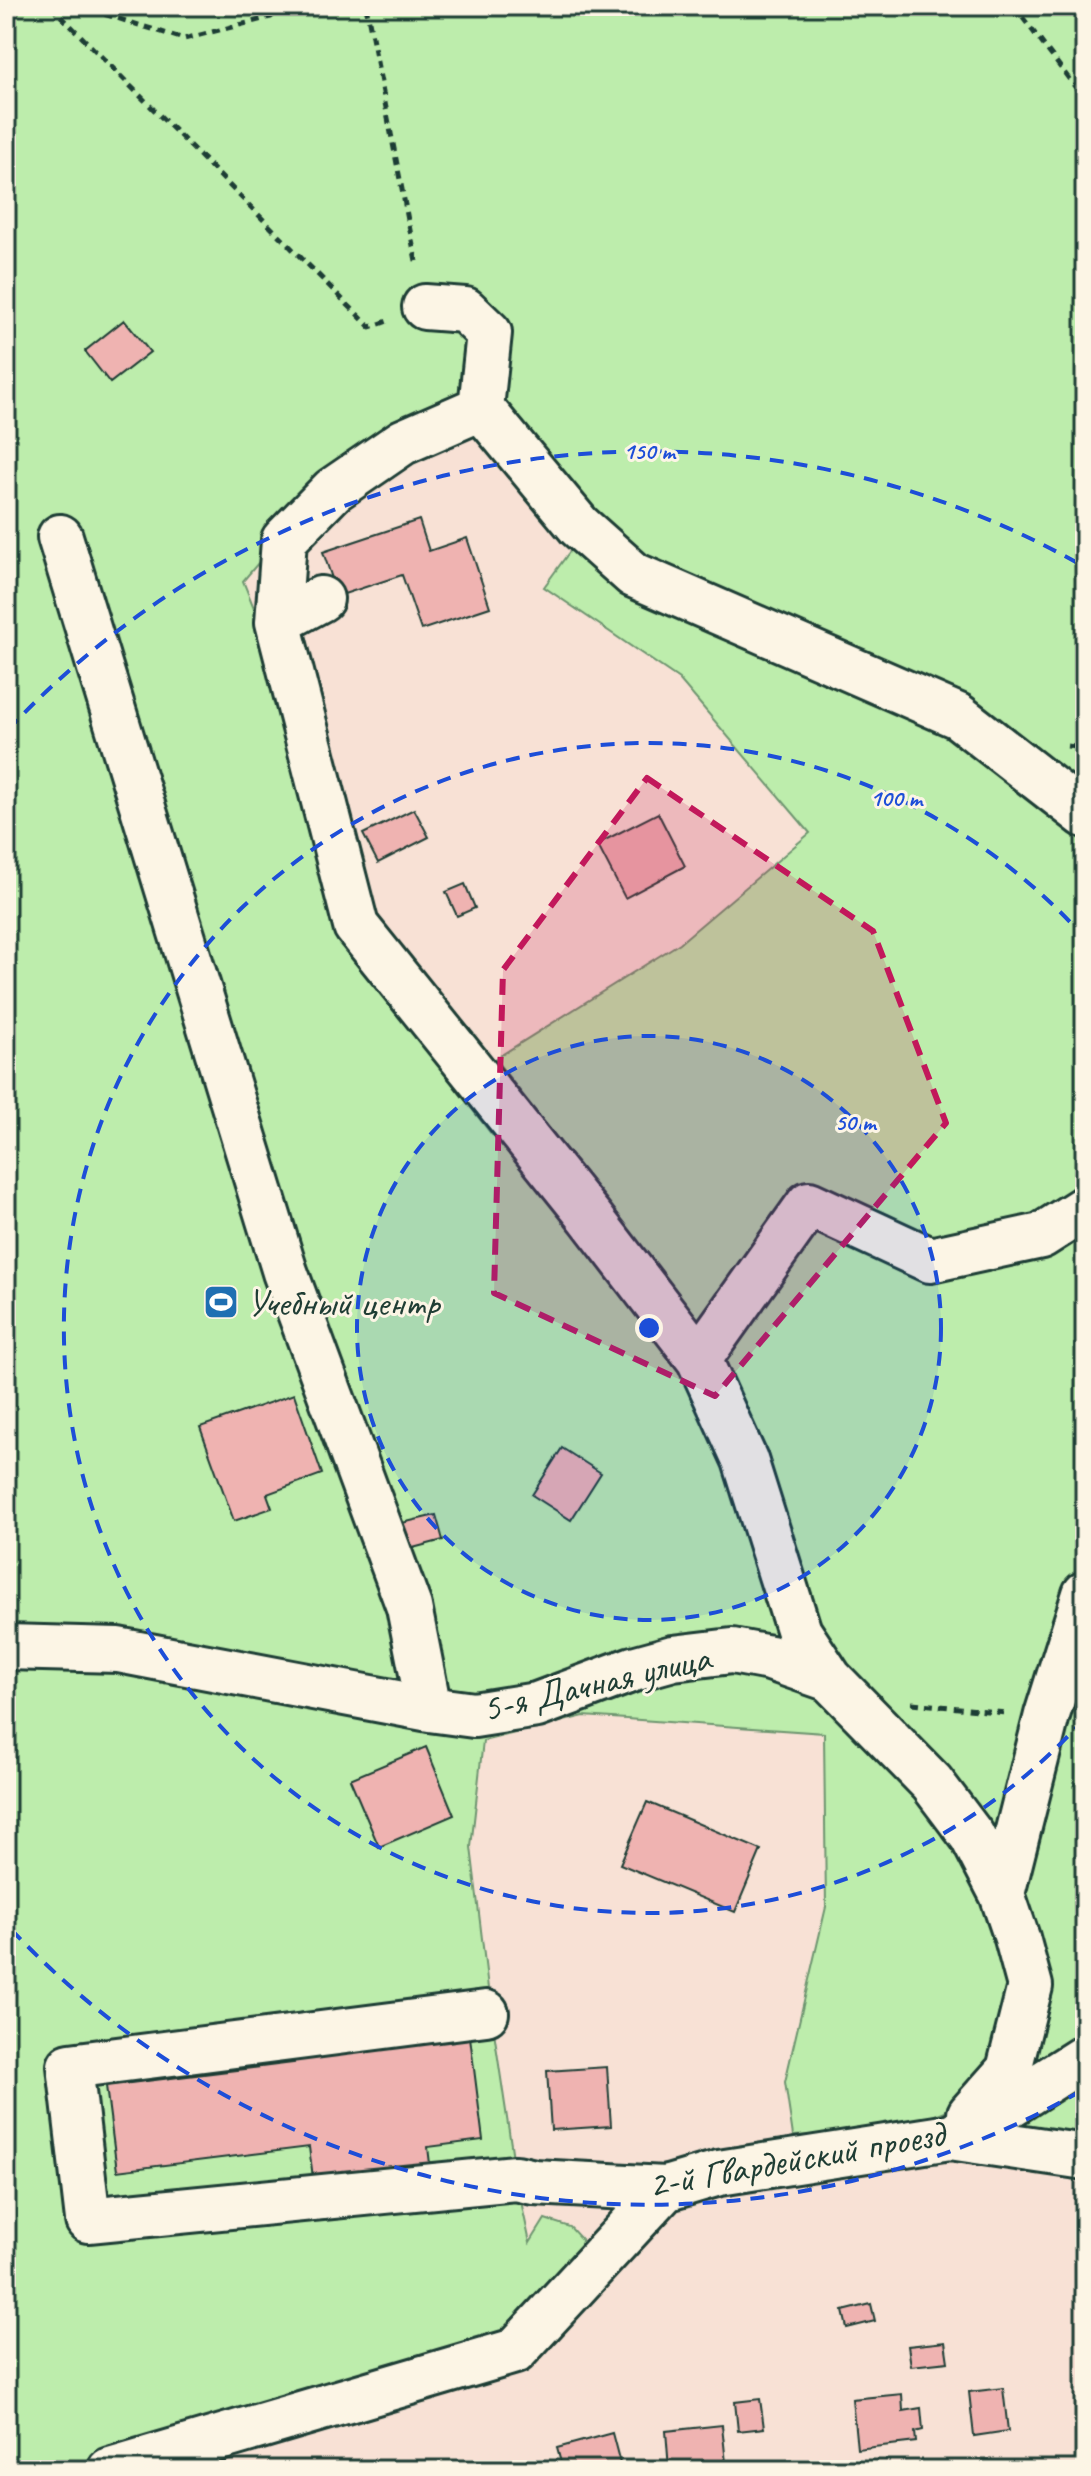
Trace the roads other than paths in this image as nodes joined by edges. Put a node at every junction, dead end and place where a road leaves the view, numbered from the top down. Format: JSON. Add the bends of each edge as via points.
{"nodes":[{"id":1,"x":425,"y":307,"type":"road end"},
{"id":2,"x":481,"y":408,"type":"junction"},
{"id":3,"x":60,"y":537,"type":"dead end"},
{"id":4,"x":321,"y":599,"type":"dead end"},
{"id":5,"x":278,"y":622,"type":"junction"},
{"id":6,"x":1085,"y":815,"type":"edge"},
{"id":7,"x":1085,"y":1208,"type":"edge"},
{"id":8,"x":699,"y":1359,"type":"junction"},
{"id":9,"x":1085,"y":1594,"type":"edge"},
{"id":10,"x":6,"y":1647,"type":"edge"},
{"id":11,"x":830,"y":1679,"type":"junction"},
{"id":12,"x":429,"y":1709,"type":"junction"},
{"id":13,"x":1002,"y":1894,"type":"junction"},
{"id":14,"x":486,"y":2013,"type":"dead end"},
{"id":15,"x":1085,"y":2057,"type":"edge"},
{"id":16,"x":950,"y":2137,"type":"junction"},
{"id":17,"x":1085,"y":2157,"type":"edge"},
{"id":18,"x":665,"y":2189,"type":"junction"},
{"id":19,"x":110,"y":2470,"type":"edge"}],
"edges":[{"from":1,"to":2,"type":"street","via":[[465,310],[489,333]]},
{"from":2,"to":5,"type":"street","via":[[403,442],[333,490],[284,540]]},
{"from":2,"to":6,"type":"street","via":[[579,526],[634,575],[958,716]]},
{"from":3,"to":12,"type":"street","via":[[285,1272],[409,1607]]},
{"from":4,"to":5,"type":"street"},
{"from":5,"to":8,"type":"street","via":[[356,926]]},
{"from":7,"to":8,"type":"street","via":[[1041,1236],[930,1260],[809,1204]]},
{"from":8,"to":11,"type":"street","via":[[745,1460],[799,1632]]},
{"from":9,"to":13,"type":"street","via":[[1047,1715]]},
{"from":10,"to":12,"type":"street","name":"5-я Дачная улица","via":[[118,1650]]},
{"from":11,"to":12,"type":"street","name":"5-я Дачная улица","via":[[732,1651],[633,1669],[537,1705],[474,1715]]},
{"from":11,"to":13,"type":"street","name":"5-я Дачная улица","via":[[932,1783],[972,1836]]},
{"from":13,"to":16,"type":"street","name":"5-я Дачная улица","via":[[1030,1986],[1009,2070]]},
{"from":14,"to":18,"type":"street","name":"2-й Гвардейский проезд","via":[[70,2066],[88,2220],[516,2178]]},
{"from":15,"to":16,"type":"street","name":"2-й Гвардейский проезд"},
{"from":16,"to":17,"type":"street"},
{"from":16,"to":18,"type":"street","name":"2-й Гвардейский проезд","via":[[719,2173]]},
{"from":18,"to":19,"type":"street","via":[[515,2351]]}]}
